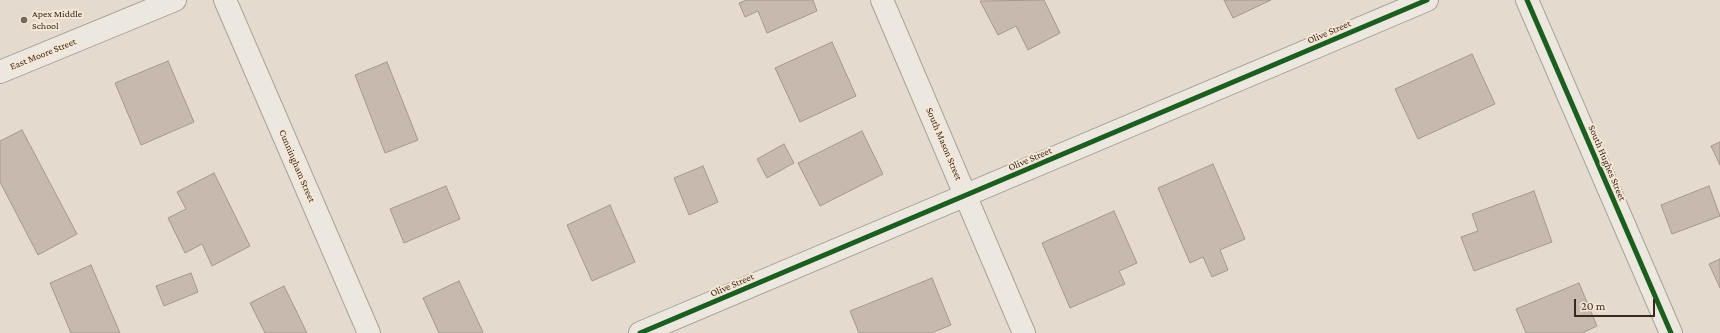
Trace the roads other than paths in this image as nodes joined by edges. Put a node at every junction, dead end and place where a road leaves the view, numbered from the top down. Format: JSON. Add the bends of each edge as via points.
{"nodes":[{"id":1,"x":175,"y":0,"type":"edge"},
{"id":2,"x":225,"y":0,"type":"edge"},
{"id":3,"x":882,"y":0,"type":"edge"},
{"id":4,"x":1427,"y":0,"type":"edge"},
{"id":5,"x":1527,"y":0,"type":"edge"},
{"id":6,"x":0,"y":72,"type":"edge"},
{"id":7,"x":966,"y":196,"type":"junction"},
{"id":8,"x":369,"y":333,"type":"edge"},
{"id":9,"x":640,"y":333,"type":"edge"},
{"id":10,"x":1024,"y":333,"type":"edge"},
{"id":11,"x":1671,"y":333,"type":"edge"}],
"edges":[{"from":1,"to":6,"type":"street","name":"East Moore Street"},
{"from":2,"to":8,"type":"street","name":"Cunningham Street"},
{"from":3,"to":7,"type":"street","name":"South Mason Street"},
{"from":4,"to":7,"type":"street","name":"Olive Street"},
{"from":5,"to":11,"type":"street","name":"South Hughes Street"},
{"from":7,"to":9,"type":"street","name":"Olive Street"},
{"from":7,"to":10,"type":"street","name":"South Mason Street"}]}
